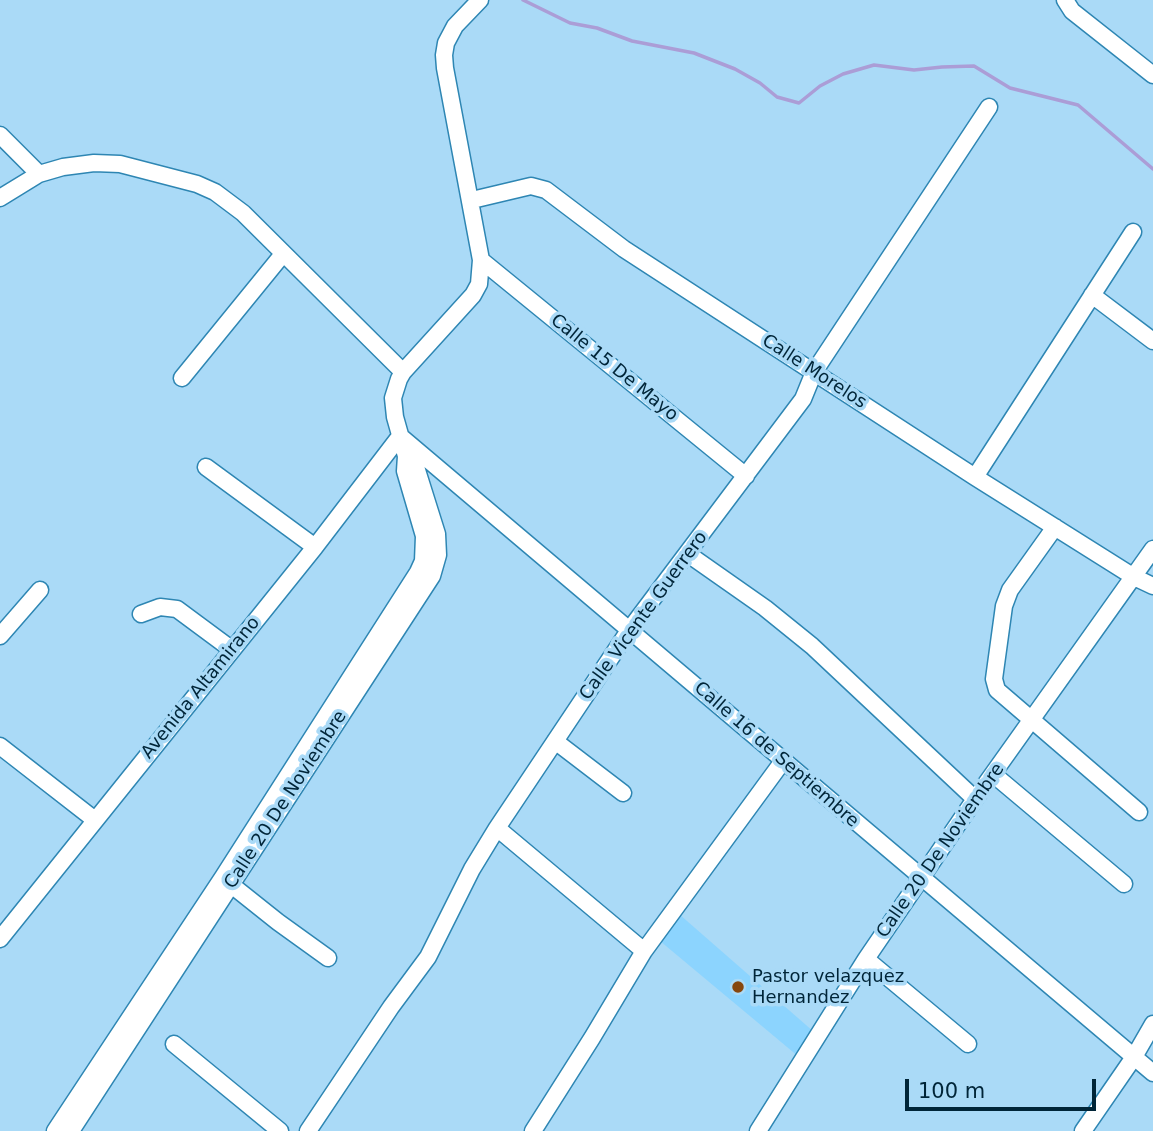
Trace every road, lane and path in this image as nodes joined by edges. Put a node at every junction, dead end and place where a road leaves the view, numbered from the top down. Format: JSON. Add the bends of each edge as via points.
{"nodes":[{"id":1,"x":480,"y":0,"type":"edge"},
{"id":2,"x":1065,"y":0,"type":"edge"},
{"id":3,"x":1153,"y":75,"type":"edge"},
{"id":4,"x":989,"y":107,"type":"dead end"},
{"id":5,"x":0,"y":135,"type":"edge"},
{"id":6,"x":39,"y":174,"type":"junction"},
{"id":7,"x":0,"y":198,"type":"edge"},
{"id":8,"x":472,"y":200,"type":"junction"},
{"id":9,"x":1133,"y":232,"type":"dead end"},
{"id":10,"x":283,"y":254,"type":"junction"},
{"id":11,"x":481,"y":260,"type":"junction"},
{"id":12,"x":1092,"y":295,"type":"junction"},
{"id":13,"x":1153,"y":341,"type":"edge"},
{"id":14,"x":403,"y":372,"type":"junction"},
{"id":15,"x":814,"y":372,"type":"junction"},
{"id":16,"x":183,"y":378,"type":"dead end"},
{"id":17,"x":400,"y":436,"type":"junction"},
{"id":18,"x":206,"y":467,"type":"dead end"},
{"id":19,"x":746,"y":476,"type":"junction"},
{"id":20,"x":975,"y":477,"type":"junction"},
{"id":21,"x":1055,"y":527,"type":"junction"},
{"id":22,"x":315,"y":547,"type":"junction"},
{"id":23,"x":1153,"y":549,"type":"edge"},
{"id":24,"x":688,"y":554,"type":"junction"},
{"id":25,"x":1134,"y":577,"type":"junction"},
{"id":26,"x":1153,"y":586,"type":"edge"},
{"id":27,"x":40,"y":590,"type":"dead end"},
{"id":28,"x":141,"y":614,"type":"dead end"},
{"id":29,"x":630,"y":629,"type":"junction"},
{"id":30,"x":0,"y":636,"type":"edge"},
{"id":31,"x":231,"y":649,"type":"junction"},
{"id":32,"x":1032,"y":719,"type":"junction"},
{"id":33,"x":555,"y":741,"type":"junction"},
{"id":34,"x":0,"y":746,"type":"edge"},
{"id":35,"x":783,"y":761,"type":"junction"},
{"id":36,"x":993,"y":774,"type":"junction"},
{"id":37,"x":623,"y":793,"type":"dead end"},
{"id":38,"x":975,"y":799,"type":"junction"},
{"id":39,"x":1139,"y":812,"type":"dead end"},
{"id":40,"x":95,"y":820,"type":"junction"},
{"id":41,"x":497,"y":828,"type":"junction"},
{"id":42,"x":922,"y":878,"type":"junction"},
{"id":43,"x":227,"y":881,"type":"junction"},
{"id":44,"x":1124,"y":884,"type":"dead end"},
{"id":45,"x":0,"y":939,"type":"edge"},
{"id":46,"x":643,"y":951,"type":"junction"},
{"id":47,"x":328,"y":958,"type":"dead end"},
{"id":48,"x":866,"y":959,"type":"junction"},
{"id":49,"x":1153,"y":1024,"type":"edge"},
{"id":50,"x":174,"y":1044,"type":"dead end"},
{"id":51,"x":968,"y":1044,"type":"dead end"},
{"id":52,"x":1134,"y":1057,"type":"junction"},
{"id":53,"x":1153,"y":1073,"type":"edge"},
{"id":54,"x":55,"y":1131,"type":"edge"},
{"id":55,"x":71,"y":1131,"type":"edge"},
{"id":56,"x":280,"y":1131,"type":"edge"},
{"id":57,"x":308,"y":1131,"type":"edge"},
{"id":58,"x":533,"y":1131,"type":"edge"},
{"id":59,"x":758,"y":1131,"type":"edge"},
{"id":60,"x":1083,"y":1131,"type":"edge"}],
"edges":[{"from":1,"to":8,"type":"street","name":"Calle 20 De Noviembre","via":[[451,33],[444,55]]},
{"from":2,"to":3,"type":"street","via":[[1072,11]]},
{"from":4,"to":15,"type":"street","name":"Calle Vicente Guerrero"},
{"from":5,"to":6,"type":"street"},
{"from":6,"to":7,"type":"street"},
{"from":6,"to":10,"type":"street","via":[[94,163],[120,164],[197,184],[243,213]]},
{"from":8,"to":11,"type":"street","name":"Calle 20 De Noviembre"},
{"from":8,"to":15,"type":"street","name":"Calle Morelos","via":[[531,186],[547,190],[624,249]]},
{"from":9,"to":12,"type":"street"},
{"from":10,"to":14,"type":"street"},
{"from":10,"to":16,"type":"street"},
{"from":11,"to":14,"type":"street","name":"Calle 20 De Noviembre","via":[[476,290]]},
{"from":11,"to":19,"type":"street","name":"Calle 15 De Mayo"},
{"from":12,"to":13,"type":"street"},
{"from":12,"to":20,"type":"street"},
{"from":14,"to":17,"type":"street","name":"Calle 20 De Noviembre","via":[[393,398]]},
{"from":15,"to":19,"type":"street","name":"Calle Vicente Guerrero","via":[[803,399]]},
{"from":15,"to":20,"type":"street","name":"Calle Morelos"},
{"from":17,"to":22,"type":"street","name":"Avenida Altamirano"},
{"from":17,"to":29,"type":"street","name":"Calle 16 de Septiembre"},
{"from":17,"to":43,"type":"street","name":"Calle 20 De Noviembre","via":[[405,456],[416,467],[438,534],[432,576],[354,683]]},
{"from":18,"to":22,"type":"street"},
{"from":19,"to":24,"type":"street","name":"Calle Vicente Guerrero"},
{"from":20,"to":21,"type":"street","name":"Calle Morelos"},
{"from":21,"to":25,"type":"street","name":"Calle Morelos"},
{"from":21,"to":32,"type":"street","via":[[1010,590],[994,679],[998,690]]},
{"from":22,"to":31,"type":"street","name":"Avenida Altamirano"},
{"from":23,"to":25,"type":"street","name":"Calle 20 De Noviembre"},
{"from":24,"to":29,"type":"street","name":"Calle Vicente Guerrero"},
{"from":24,"to":38,"type":"street","via":[[812,646]]},
{"from":25,"to":26,"type":"street","name":"Calle Morelos"},
{"from":25,"to":32,"type":"street","name":"Calle 20 De Noviembre"},
{"from":27,"to":30,"type":"street"},
{"from":28,"to":31,"type":"street","via":[[160,607],[177,609]]},
{"from":29,"to":33,"type":"street","name":"Calle Vicente Guerrero"},
{"from":29,"to":35,"type":"street","name":"Calle 16 de Septiembre"},
{"from":31,"to":40,"type":"street","name":"Avenida Altamirano"},
{"from":32,"to":36,"type":"street","name":"Calle 20 De Noviembre"},
{"from":32,"to":39,"type":"street"},
{"from":33,"to":37,"type":"street"},
{"from":33,"to":41,"type":"street","name":"Calle Vicente Guerrero"},
{"from":34,"to":40,"type":"street"},
{"from":35,"to":42,"type":"street","name":"Calle 16 de Septiembre"},
{"from":35,"to":46,"type":"street"},
{"from":36,"to":38,"type":"street","name":"Calle 20 De Noviembre"},
{"from":36,"to":44,"type":"street"},
{"from":38,"to":42,"type":"street","name":"Calle 20 De Noviembre"},
{"from":40,"to":45,"type":"street","name":"Avenida Altamirano"},
{"from":41,"to":46,"type":"street"},
{"from":41,"to":57,"type":"street","name":"Calle Vicente Guerrero","via":[[436,945]]},
{"from":42,"to":48,"type":"street","name":"Calle 20 De Noviembre"},
{"from":42,"to":52,"type":"street","name":"Calle 16 de Septiembre"},
{"from":43,"to":47,"type":"street"},
{"from":43,"to":54,"type":"street","name":"Calle 20 De Noviembre"},
{"from":43,"to":55,"type":"street","name":"Calle 20 De Noviembre"},
{"from":46,"to":58,"type":"street"},
{"from":48,"to":51,"type":"street"},
{"from":48,"to":59,"type":"street","name":"Calle 20 De Noviembre"},
{"from":49,"to":52,"type":"street"},
{"from":50,"to":56,"type":"street"},
{"from":52,"to":53,"type":"street","name":"Calle 16 de Septiembre"},
{"from":52,"to":60,"type":"street"}]}
